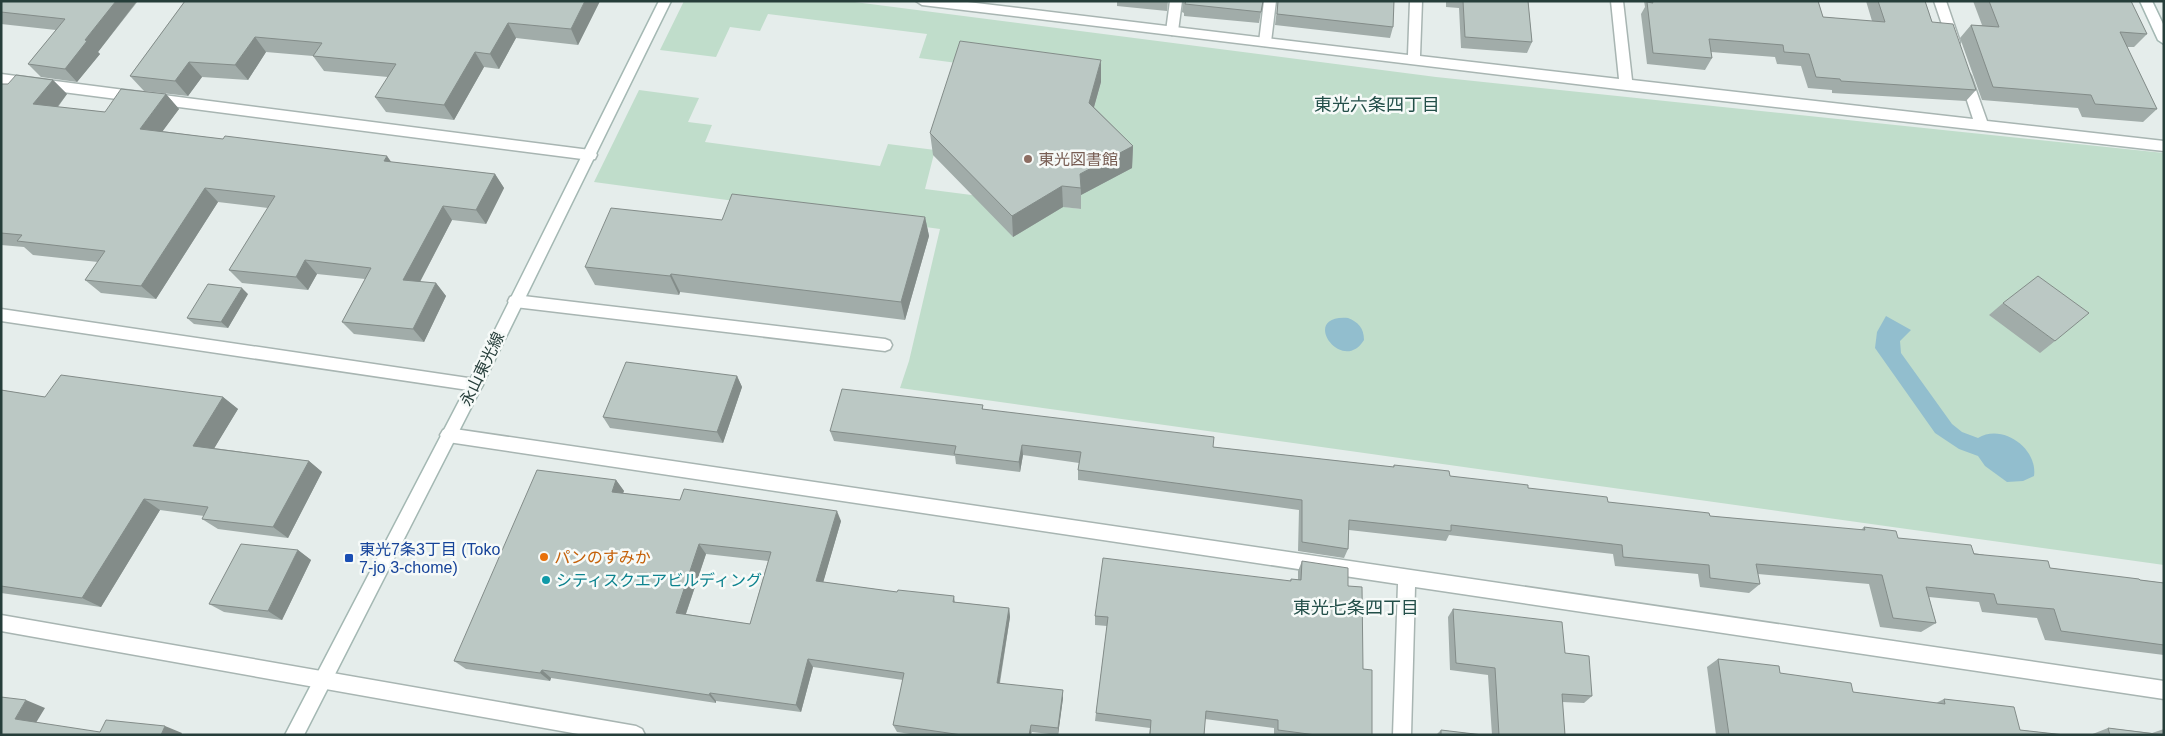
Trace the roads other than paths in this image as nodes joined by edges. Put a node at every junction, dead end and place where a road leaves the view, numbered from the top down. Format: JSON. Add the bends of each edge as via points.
{"nodes":[{"id":1,"x":665,"y":1,"type":"edge"},
{"id":2,"x":922,"y":1,"type":"edge"},
{"id":3,"x":1176,"y":1,"type":"edge"},
{"id":4,"x":1270,"y":1,"type":"edge"},
{"id":5,"x":1416,"y":1,"type":"edge"},
{"id":6,"x":1617,"y":1,"type":"edge"},
{"id":7,"x":1940,"y":1,"type":"edge"},
{"id":8,"x":2146,"y":1,"type":"edge"},
{"id":9,"x":1172,"y":31,"type":"junction"},
{"id":10,"x":2164,"y":40,"type":"edge"},
{"id":11,"x":1266,"y":42,"type":"junction"},
{"id":12,"x":1414,"y":60,"type":"junction"},
{"id":13,"x":1,"y":79,"type":"edge"},
{"id":14,"x":1626,"y":85,"type":"junction"},
{"id":15,"x":1982,"y":125,"type":"junction"},
{"id":16,"x":2164,"y":146,"type":"edge"},
{"id":17,"x":590,"y":155,"type":"junction"},
{"id":18,"x":515,"y":301,"type":"junction"},
{"id":19,"x":1,"y":315,"type":"edge"},
{"id":20,"x":885,"y":345,"type":"dead end"},
{"id":21,"x":475,"y":385,"type":"junction"},
{"id":22,"x":448,"y":435,"type":"junction"},
{"id":23,"x":1407,"y":578,"type":"junction"},
{"id":24,"x":1,"y":623,"type":"edge"},
{"id":25,"x":322,"y":679,"type":"junction"},
{"id":26,"x":2164,"y":690,"type":"edge"},
{"id":27,"x":294,"y":735,"type":"edge"},
{"id":28,"x":636,"y":735,"type":"edge"},
{"id":29,"x":1402,"y":735,"type":"edge"}],
"edges":[{"from":1,"to":17,"type":"street","name":"永山東光線"},
{"from":2,"to":9,"type":"street"},
{"from":3,"to":9,"type":"street"},
{"from":4,"to":11,"type":"street"},
{"from":5,"to":12,"type":"street"},
{"from":6,"to":14,"type":"street"},
{"from":7,"to":15,"type":"street"},
{"from":8,"to":10,"type":"street"},
{"from":9,"to":11,"type":"street"},
{"from":11,"to":12,"type":"street"},
{"from":12,"to":14,"type":"street"},
{"from":13,"to":17,"type":"street"},
{"from":14,"to":15,"type":"street"},
{"from":15,"to":16,"type":"street"},
{"from":17,"to":18,"type":"street","name":"永山東光線"},
{"from":18,"to":20,"type":"street"},
{"from":18,"to":21,"type":"street","name":"永山東光線"},
{"from":19,"to":21,"type":"street"},
{"from":21,"to":22,"type":"street","name":"永山東光線"},
{"from":22,"to":23,"type":"street"},
{"from":22,"to":25,"type":"street","name":"永山東光線"},
{"from":23,"to":26,"type":"street"},
{"from":23,"to":29,"type":"street"},
{"from":24,"to":25,"type":"street"},
{"from":25,"to":27,"type":"street","name":"永山東光線"},
{"from":25,"to":28,"type":"street"}]}
